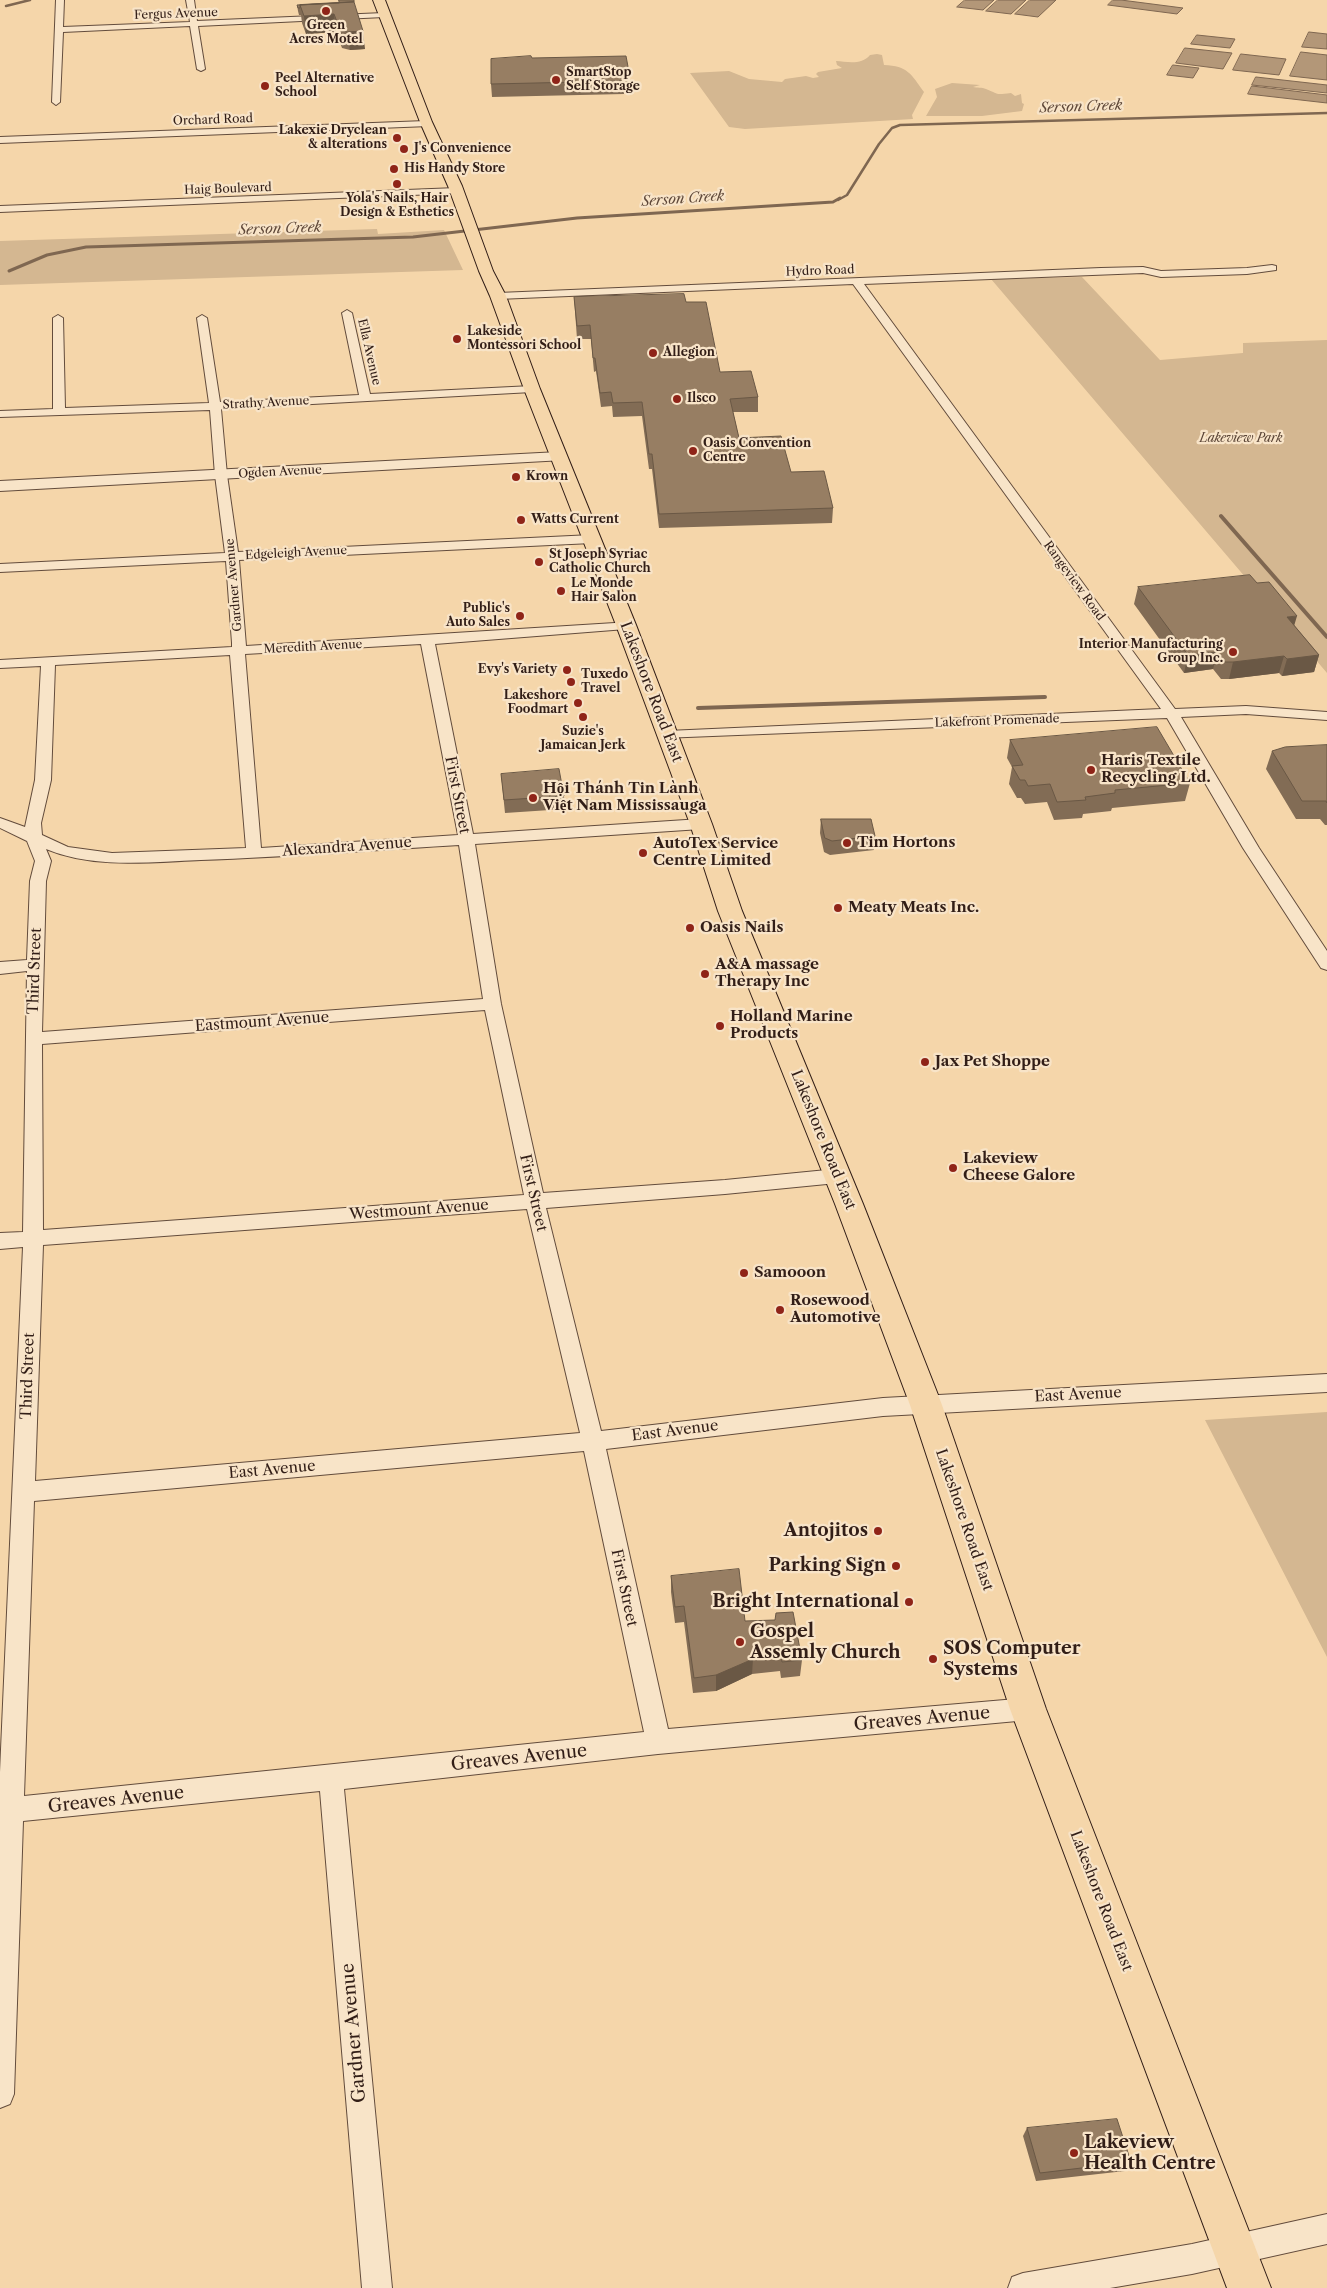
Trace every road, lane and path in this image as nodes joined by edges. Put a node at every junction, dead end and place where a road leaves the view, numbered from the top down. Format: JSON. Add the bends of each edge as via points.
{"nodes":[{"id":1,"x":60,"y":0,"type":"edge"},
{"id":2,"x":190,"y":0,"type":"edge"},
{"id":3,"x":379,"y":0,"type":"edge"},
{"id":4,"x":384,"y":15,"type":"junction"},
{"id":5,"x":193,"y":24,"type":"junction"},
{"id":6,"x":59,"y":30,"type":"junction"},
{"id":7,"x":202,"y":69,"type":"dead end"},
{"id":8,"x":56,"y":102,"type":"dead end"},
{"id":9,"x":426,"y":124,"type":"junction"},
{"id":10,"x":0,"y":140,"type":"edge"},
{"id":11,"x":457,"y":191,"type":"junction"},
{"id":12,"x":0,"y":209,"type":"edge"},
{"id":13,"x":1143,"y":270,"type":"junction"},
{"id":14,"x":857,"y":282,"type":"junction"},
{"id":15,"x":498,"y":296,"type":"junction"},
{"id":16,"x":347,"y":314,"type":"dead end"},
{"id":17,"x":58,"y":318,"type":"dead end"},
{"id":18,"x":202,"y":318,"type":"dead end"},
{"id":19,"x":532,"y":389,"type":"junction"},
{"id":20,"x":365,"y":397,"type":"junction"},
{"id":21,"x":216,"y":406,"type":"junction"},
{"id":22,"x":59,"y":411,"type":"junction"},
{"id":23,"x":0,"y":414,"type":"edge"},
{"id":24,"x":559,"y":457,"type":"junction"},
{"id":25,"x":221,"y":475,"type":"junction"},
{"id":26,"x":0,"y":486,"type":"edge"},
{"id":27,"x":592,"y":539,"type":"junction"},
{"id":28,"x":232,"y":556,"type":"junction"},
{"id":29,"x":0,"y":568,"type":"edge"},
{"id":30,"x":626,"y":625,"type":"junction"},
{"id":31,"x":427,"y":640,"type":"junction"},
{"id":32,"x":238,"y":651,"type":"junction"},
{"id":33,"x":48,"y":661,"type":"junction"},
{"id":34,"x":0,"y":664,"type":"edge"},
{"id":35,"x":1171,"y":713,"type":"junction"},
{"id":36,"x":1327,"y":716,"type":"edge"},
{"id":37,"x":667,"y":735,"type":"junction"},
{"id":38,"x":0,"y":823,"type":"edge"},
{"id":39,"x":701,"y":824,"type":"junction"},
{"id":40,"x":34,"y":838,"type":"junction"},
{"id":41,"x":466,"y":838,"type":"junction"},
{"id":42,"x":254,"y":854,"type":"junction"},
{"id":43,"x":1327,"y":964,"type":"edge"},
{"id":44,"x":36,"y":965,"type":"junction"},
{"id":45,"x":0,"y":968,"type":"edge"},
{"id":46,"x":492,"y":1004,"type":"junction"},
{"id":47,"x":33,"y":1038,"type":"junction"},
{"id":48,"x":837,"y":1176,"type":"junction"},
{"id":49,"x":535,"y":1202,"type":"junction"},
{"id":50,"x":33,"y":1239,"type":"junction"},
{"id":51,"x":0,"y":1241,"type":"edge"},
{"id":52,"x":1327,"y":1383,"type":"edge"},
{"id":53,"x":926,"y":1405,"type":"junction"},
{"id":54,"x":593,"y":1441,"type":"junction"},
{"id":55,"x":23,"y":1492,"type":"junction"},
{"id":56,"x":1028,"y":1709,"type":"junction"},
{"id":57,"x":658,"y":1742,"type":"junction"},
{"id":58,"x":331,"y":1778,"type":"junction"},
{"id":59,"x":10,"y":1810,"type":"junction"},
{"id":60,"x":0,"y":2094,"type":"edge"},
{"id":61,"x":1327,"y":2229,"type":"edge"},
{"id":62,"x":1233,"y":2250,"type":"junction"},
{"id":63,"x":377,"y":2288,"type":"edge"},
{"id":64,"x":1022,"y":2288,"type":"edge"},
{"id":65,"x":1249,"y":2288,"type":"edge"}],
"edges":[{"from":1,"to":6,"type":"street"},
{"from":2,"to":5,"type":"street"},
{"from":3,"to":4,"type":"main road","name":"Lakeshore Road East"},
{"from":4,"to":5,"type":"street","name":"Fergus Avenue"},
{"from":4,"to":9,"type":"main road","name":"Lakeshore Road East"},
{"from":5,"to":6,"type":"street","name":"Fergus Avenue"},
{"from":5,"to":7,"type":"street"},
{"from":6,"to":8,"type":"street"},
{"from":9,"to":10,"type":"street","name":"Orchard Road"},
{"from":9,"to":11,"type":"main road","name":"Lakeshore Road East"},
{"from":11,"to":12,"type":"street","name":"Haig Boulevard"},
{"from":11,"to":15,"type":"main road","name":"Lakeshore Road East"},
{"from":13,"to":13,"type":"street","via":[[1156,274],[1247,272],[1272,268],[1240,264],[1150,267]]},
{"from":13,"to":14,"type":"street","name":"Hydro Road"},
{"from":14,"to":15,"type":"street","name":"Hydro Road"},
{"from":14,"to":35,"type":"street","name":"Rangeview Road"},
{"from":15,"to":19,"type":"main road","name":"Lakeshore Road East"},
{"from":16,"to":20,"type":"street","name":"Ella Avenue"},
{"from":17,"to":22,"type":"street"},
{"from":18,"to":21,"type":"street","name":"Gardner Avenue"},
{"from":19,"to":20,"type":"street","name":"Strathy Avenue"},
{"from":19,"to":24,"type":"main road","name":"Lakeshore Road East"},
{"from":20,"to":21,"type":"street","name":"Strathy Avenue"},
{"from":21,"to":22,"type":"street","name":"Strathy Avenue"},
{"from":21,"to":25,"type":"street","name":"Gardner Avenue"},
{"from":22,"to":23,"type":"street","name":"Strathy Avenue"},
{"from":24,"to":25,"type":"street","name":"Ogden Avenue"},
{"from":24,"to":27,"type":"main road","name":"Lakeshore Road East"},
{"from":25,"to":26,"type":"street","name":"Ogden Avenue"},
{"from":25,"to":28,"type":"street","name":"Gardner Avenue"},
{"from":27,"to":28,"type":"street","name":"Edgeleigh Avenue"},
{"from":27,"to":30,"type":"main road","name":"Lakeshore Road East"},
{"from":28,"to":29,"type":"street","name":"Edgeleigh Avenue"},
{"from":28,"to":32,"type":"street","name":"Gardner Avenue"},
{"from":30,"to":31,"type":"street","name":"Meredith Avenue"},
{"from":30,"to":37,"type":"main road","name":"Lakeshore Road East"},
{"from":31,"to":32,"type":"street","name":"Meredith Avenue"},
{"from":31,"to":41,"type":"street","name":"First Street"},
{"from":32,"to":33,"type":"street","name":"Meredith Avenue"},
{"from":32,"to":42,"type":"street","name":"Gardner Avenue","via":[[236,659]]},
{"from":33,"to":34,"type":"street","name":"Meredith Avenue"},
{"from":33,"to":40,"type":"street","name":"Third Street","via":[[43,780],[33,823]]},
{"from":35,"to":36,"type":"street","name":"Lakefront Promenade","via":[[1246,710]]},
{"from":35,"to":37,"type":"street","name":"Lakefront Promenade"},
{"from":35,"to":43,"type":"street","name":"Rangeview Road","via":[[1251,848]]},
{"from":37,"to":39,"type":"main road","name":"Lakeshore Road East"},
{"from":38,"to":40,"type":"street","name":"Alexandra Avenue"},
{"from":39,"to":41,"type":"street","name":"Alexandra Avenue"},
{"from":39,"to":48,"type":"main road","name":"Lakeshore Road East","via":[[730,911]]},
{"from":40,"to":42,"type":"street","name":"Alexandra Avenue","via":[[65,851],[112,858]]},
{"from":40,"to":44,"type":"street","name":"Third Street","via":[[43,861],[38,881]]},
{"from":41,"to":42,"type":"street","name":"Alexandra Avenue"},
{"from":41,"to":46,"type":"street","name":"First Street"},
{"from":44,"to":45,"type":"street"},
{"from":44,"to":47,"type":"street","name":"Third Street"},
{"from":46,"to":47,"type":"street","name":"Eastmount Avenue"},
{"from":46,"to":49,"type":"street","name":"First Street"},
{"from":47,"to":50,"type":"street","name":"Third Street"},
{"from":48,"to":49,"type":"street","name":"Westmount Avenue"},
{"from":48,"to":53,"type":"main road","name":"Lakeshore Road East"},
{"from":49,"to":50,"type":"street","name":"Westmount Avenue"},
{"from":49,"to":54,"type":"street","name":"First Street"},
{"from":50,"to":51,"type":"street","name":"Westmount Avenue"},
{"from":50,"to":55,"type":"street","name":"Third Street"},
{"from":52,"to":53,"type":"street","name":"East Avenue"},
{"from":53,"to":54,"type":"street","name":"East Avenue","via":[[884,1407]]},
{"from":53,"to":56,"type":"main road","name":"Lakeshore Road East"},
{"from":54,"to":55,"type":"street","name":"East Avenue"},
{"from":54,"to":57,"type":"street","name":"First Street"},
{"from":55,"to":59,"type":"street","name":"Third Street"},
{"from":56,"to":57,"type":"street","name":"Greaves Avenue"},
{"from":56,"to":62,"type":"main road","name":"Lakeshore Road East"},
{"from":57,"to":58,"type":"street","name":"Greaves Avenue"},
{"from":58,"to":59,"type":"street","name":"Greaves Avenue"},
{"from":58,"to":63,"type":"street","name":"Gardner Avenue"},
{"from":59,"to":60,"type":"street","name":"Third Street"},
{"from":61,"to":62,"type":"street"},
{"from":62,"to":64,"type":"street"},
{"from":62,"to":65,"type":"main road","name":"Lakeshore Road East"}]}
